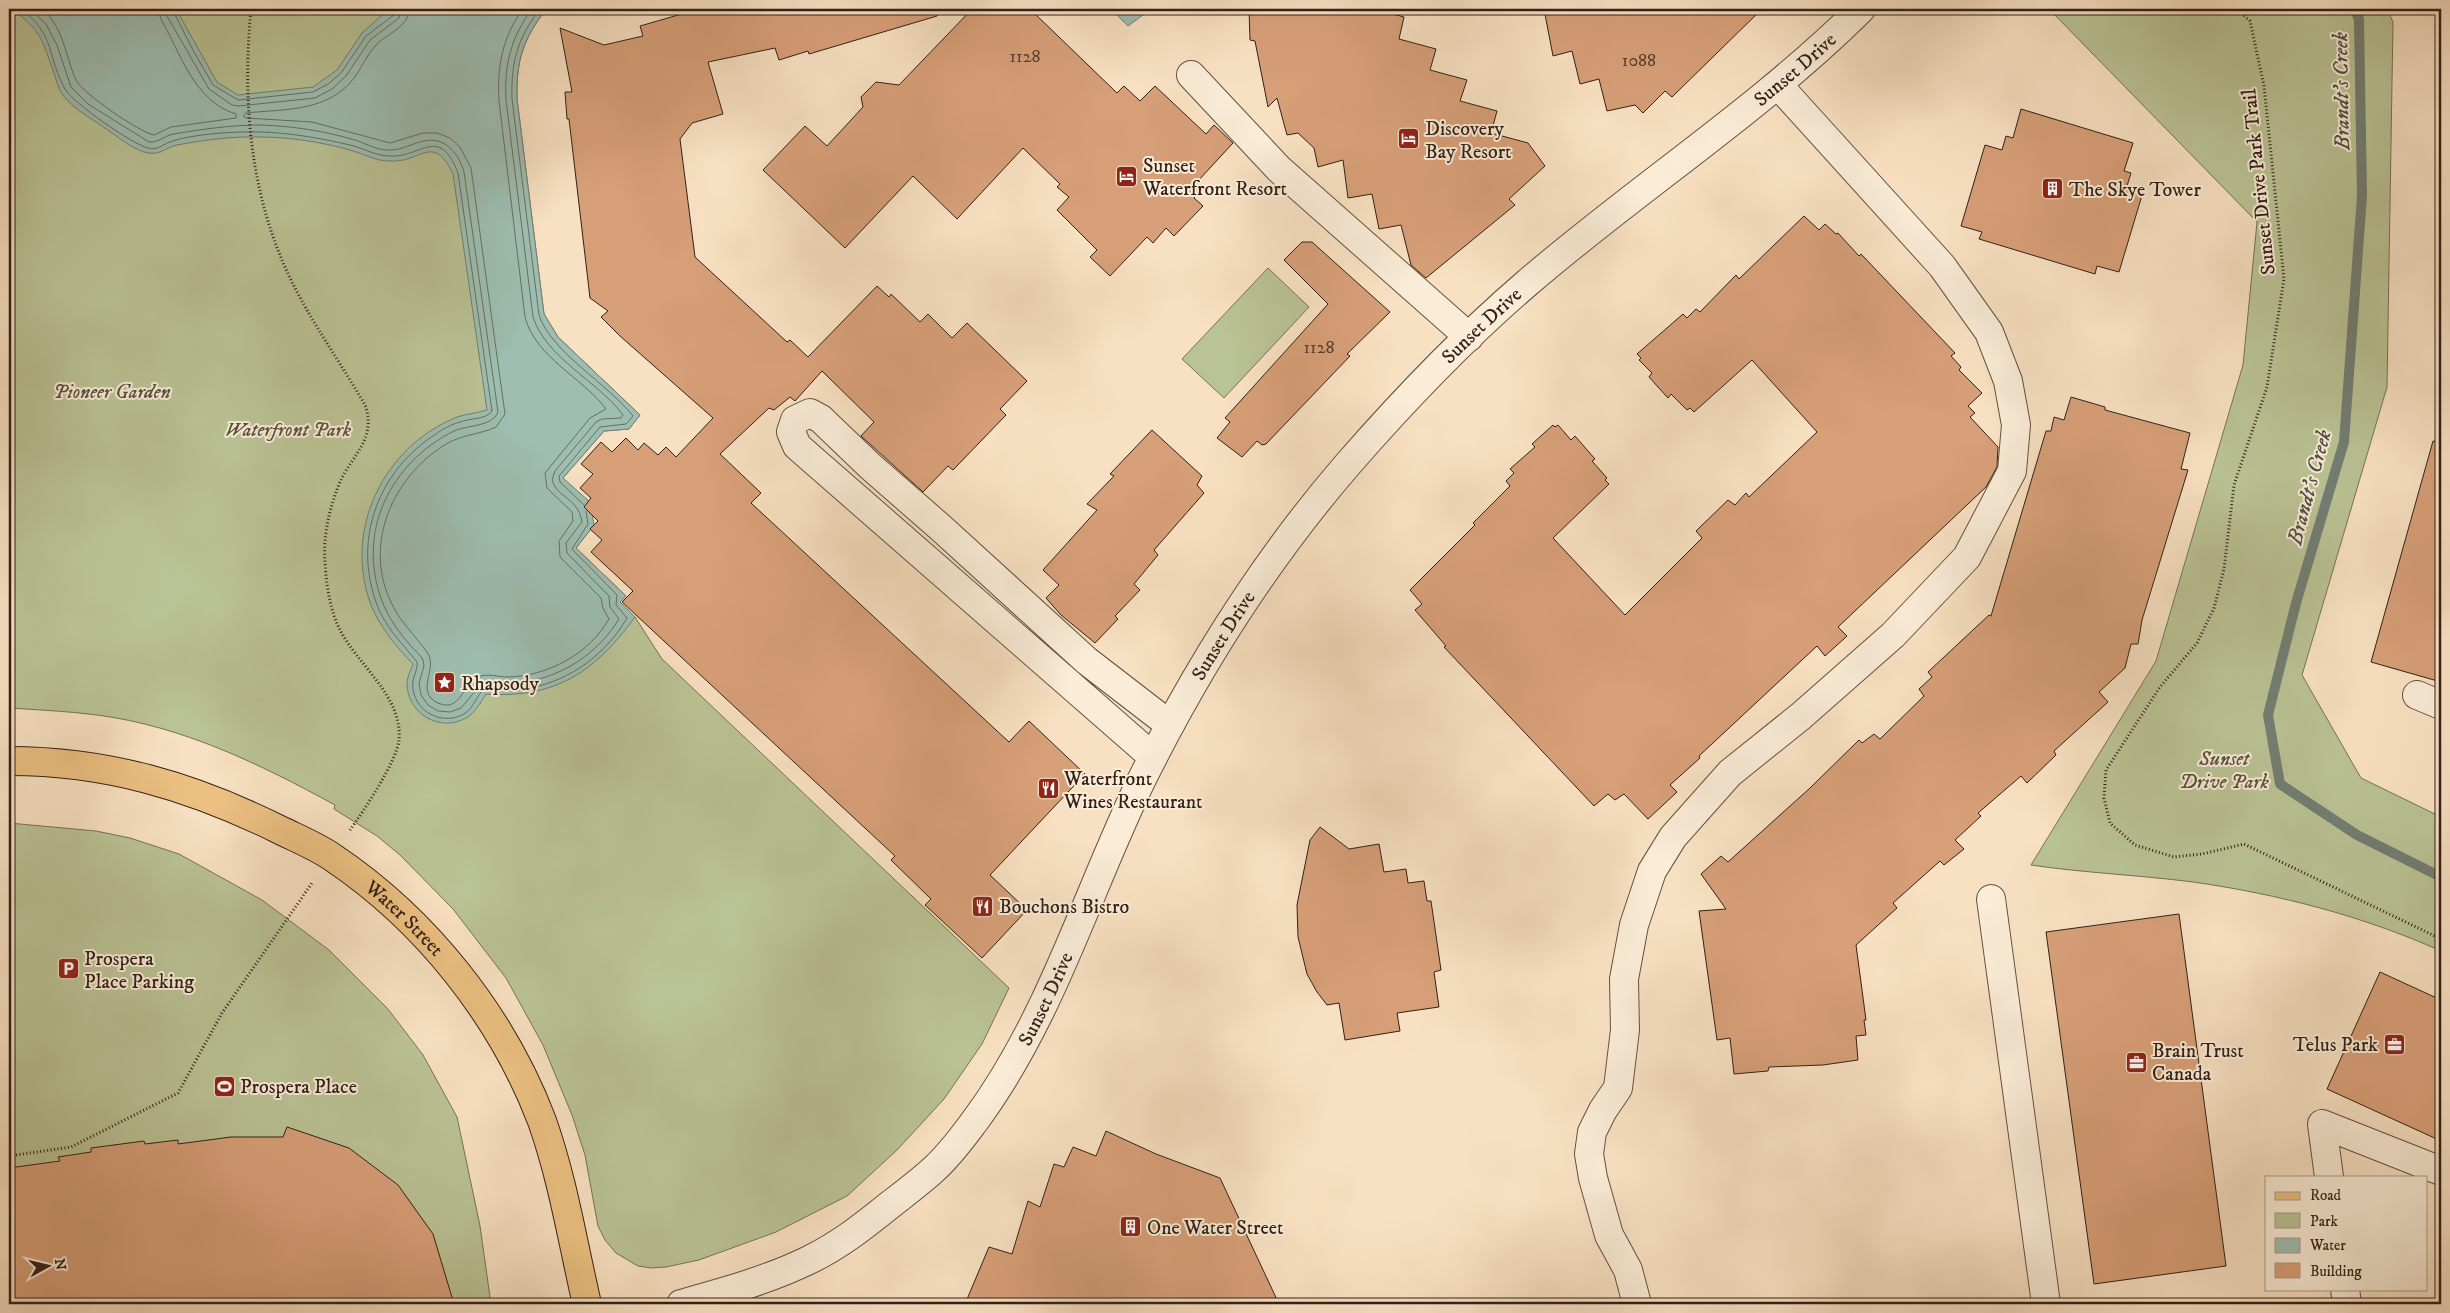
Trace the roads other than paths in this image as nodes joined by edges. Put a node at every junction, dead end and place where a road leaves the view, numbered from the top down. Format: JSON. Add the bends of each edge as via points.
{"nodes":[{"id":1,"x":1862,"y":9,"type":"edge"},
{"id":2,"x":1191,"y":75,"type":"dead end"},
{"id":3,"x":1778,"y":85,"type":"junction"},
{"id":4,"x":1469,"y":337,"type":"junction"},
{"id":5,"x":1069,"y":644,"type":"junction"},
{"id":6,"x":1048,"y":665,"type":"junction"},
{"id":7,"x":1170,"y":725,"type":"junction"},
{"id":8,"x":1153,"y":757,"type":"junction"},
{"id":9,"x":9,"y":761,"type":"edge"},
{"id":10,"x":1992,"y":899,"type":"dead end"},
{"id":11,"x":2441,"y":1171,"type":"edge"},
{"id":12,"x":2329,"y":1176,"type":"edge"},
{"id":13,"x":2345,"y":1290,"type":"edge"},
{"id":14,"x":2045,"y":1296,"type":"edge"},
{"id":15,"x":587,"y":1304,"type":"edge"},
{"id":16,"x":681,"y":1304,"type":"edge"},
{"id":17,"x":1637,"y":1304,"type":"edge"},
{"id":18,"x":2347,"y":1304,"type":"edge"}],
"edges":[{"from":1,"to":3,"type":"street","name":"Sunset Drive"},
{"from":2,"to":4,"type":"street","via":[[1279,169]]},
{"from":3,"to":4,"type":"street","name":"Sunset Drive","via":[[1540,272]]},
{"from":3,"to":17,"type":"street","via":[[1942,266],[1989,332],[2008,381],[2016,425],[2012,471],[1967,557],[1893,635],[1730,773],[1673,837],[1652,871],[1634,925],[1624,979],[1625,1030],[1618,1088],[1592,1132],[1589,1154],[1609,1235],[1628,1270]]},
{"from":4,"to":7,"type":"street","name":"Sunset Drive","via":[[1418,387],[1348,465],[1277,553],[1201,669]]},
{"from":5,"to":6,"type":"street","via":[[1056,652]]},
{"from":5,"to":6,"type":"street","via":[[821,420],[810,413],[795,420],[790,432],[797,446]]},
{"from":5,"to":7,"type":"street"},
{"from":6,"to":8,"type":"street"},
{"from":7,"to":8,"type":"street","name":"Sunset Drive"},
{"from":8,"to":16,"type":"street","name":"Sunset Drive","via":[[1025,1041],[994,1094],[961,1140],[935,1169],[846,1240],[778,1274]]},
{"from":9,"to":15,"type":"main road","name":"Water Street","via":[[40,761],[105,769],[186,790],[237,809],[331,856],[380,893],[435,945],[486,1013],[519,1070],[542,1121],[558,1175]]},
{"from":10,"to":14,"type":"street"},
{"from":11,"to":12,"type":"street","via":[[2322,1124]]},
{"from":13,"to":18,"type":"street"}]}
